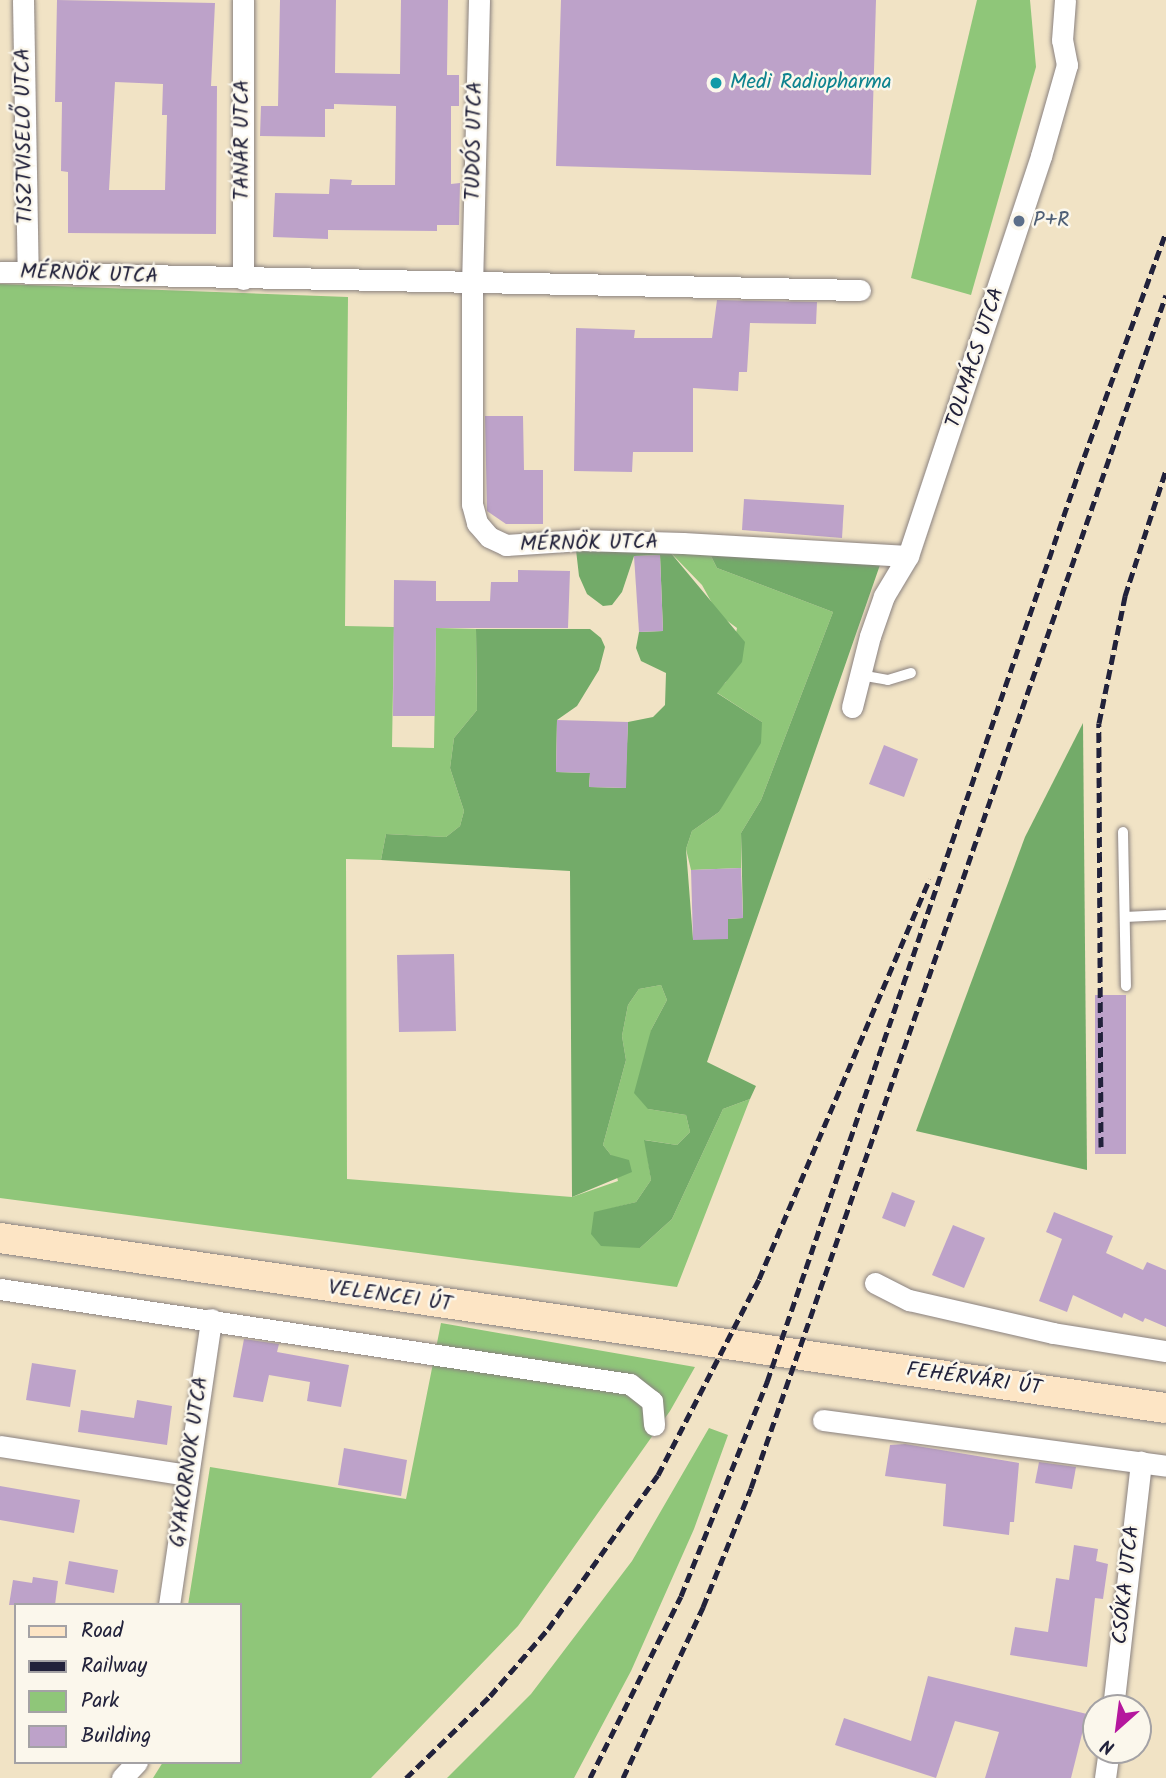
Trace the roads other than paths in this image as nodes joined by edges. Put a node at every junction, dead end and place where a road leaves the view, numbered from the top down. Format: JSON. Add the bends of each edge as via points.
{"nodes":[{"id":1,"x":23,"y":0,"type":"edge"},
{"id":2,"x":243,"y":0,"type":"edge"},
{"id":3,"x":479,"y":0,"type":"edge"},
{"id":4,"x":1065,"y":0,"type":"edge"},
{"id":5,"x":0,"y":272,"type":"edge"},
{"id":6,"x":27,"y":273,"type":"junction"},
{"id":7,"x":243,"y":279,"type":"junction"},
{"id":8,"x":472,"y":283,"type":"junction"},
{"id":9,"x":860,"y":290,"type":"dead end"},
{"id":10,"x":908,"y":556,"type":"junction"},
{"id":11,"x":911,"y":673,"type":"dead end"},
{"id":12,"x":860,"y":675,"type":"junction"},
{"id":13,"x":852,"y":707,"type":"dead end"},
{"id":14,"x":1123,"y":832,"type":"dead end"},
{"id":15,"x":1166,"y":915,"type":"edge"},
{"id":16,"x":1125,"y":917,"type":"junction"},
{"id":17,"x":1126,"y":986,"type":"dead end"},
{"id":18,"x":0,"y":1238,"type":"edge"},
{"id":19,"x":875,"y":1283,"type":"dead end"},
{"id":20,"x":0,"y":1289,"type":"edge"},
{"id":21,"x":211,"y":1319,"type":"junction"},
{"id":22,"x":1166,"y":1351,"type":"edge"},
{"id":23,"x":781,"y":1352,"type":"joint"},
{"id":24,"x":1166,"y":1408,"type":"edge"},
{"id":25,"x":824,"y":1420,"type":"dead end"},
{"id":26,"x":654,"y":1425,"type":"dead end"},
{"id":27,"x":0,"y":1446,"type":"edge"},
{"id":28,"x":1141,"y":1462,"type":"junction"},
{"id":29,"x":1166,"y":1466,"type":"edge"},
{"id":30,"x":188,"y":1475,"type":"junction"},
{"id":31,"x":169,"y":1603,"type":"edge"},
{"id":32,"x":1115,"y":1694,"type":"edge"},
{"id":33,"x":135,"y":1764,"type":"edge"},
{"id":34,"x":122,"y":1778,"type":"edge"}],
"edges":[{"from":1,"to":6,"type":"street","name":"TISZTVISELŐ UTCA"},
{"from":2,"to":7,"type":"street","name":"TANÁR UTCA"},
{"from":3,"to":8,"type":"street","name":"TUDÓS UTCA"},
{"from":4,"to":10,"type":"street","name":"TOLMÁCS UTCA","via":[[1062,40],[1067,65]]},
{"from":5,"to":6,"type":"street","name":"MÉRNÖK UTCA"},
{"from":6,"to":7,"type":"street","name":"MÉRNÖK UTCA"},
{"from":7,"to":8,"type":"street","name":"MÉRNÖK UTCA"},
{"from":8,"to":9,"type":"street","name":"MÉRNÖK UTCA"},
{"from":8,"to":10,"type":"street","name":"MÉRNÖK UTCA","via":[[472,504],[477,523],[489,537],[524,546],[562,541],[671,542]]},
{"from":10,"to":12,"type":"street","name":"TOLMÁCS UTCA","via":[[884,596]]},
{"from":11,"to":12,"type":"lane","via":[[888,680]]},
{"from":12,"to":13,"type":"street","name":"TOLMÁCS UTCA"},
{"from":14,"to":16,"type":"lane"},
{"from":15,"to":16,"type":"lane"},
{"from":16,"to":17,"type":"lane"},
{"from":18,"to":23,"type":"main road","name":"VELENCEI ÚT"},
{"from":19,"to":22,"type":"street","via":[[909,1300],[1053,1333]]},
{"from":20,"to":21,"type":"street"},
{"from":21,"to":26,"type":"street","via":[[630,1384],[652,1401]]},
{"from":21,"to":30,"type":"street","name":"GYAKORNOK UTCA"},
{"from":23,"to":24,"type":"main road","name":"FEHÉRVÁRI ÚT"},
{"from":25,"to":28,"type":"street"},
{"from":27,"to":30,"type":"street"},
{"from":28,"to":29,"type":"street"},
{"from":28,"to":32,"type":"street","name":"CSÓKA UTCA"},
{"from":30,"to":31,"type":"street","name":"GYAKORNOK UTCA"},
{"from":33,"to":34,"type":"street"}]}
